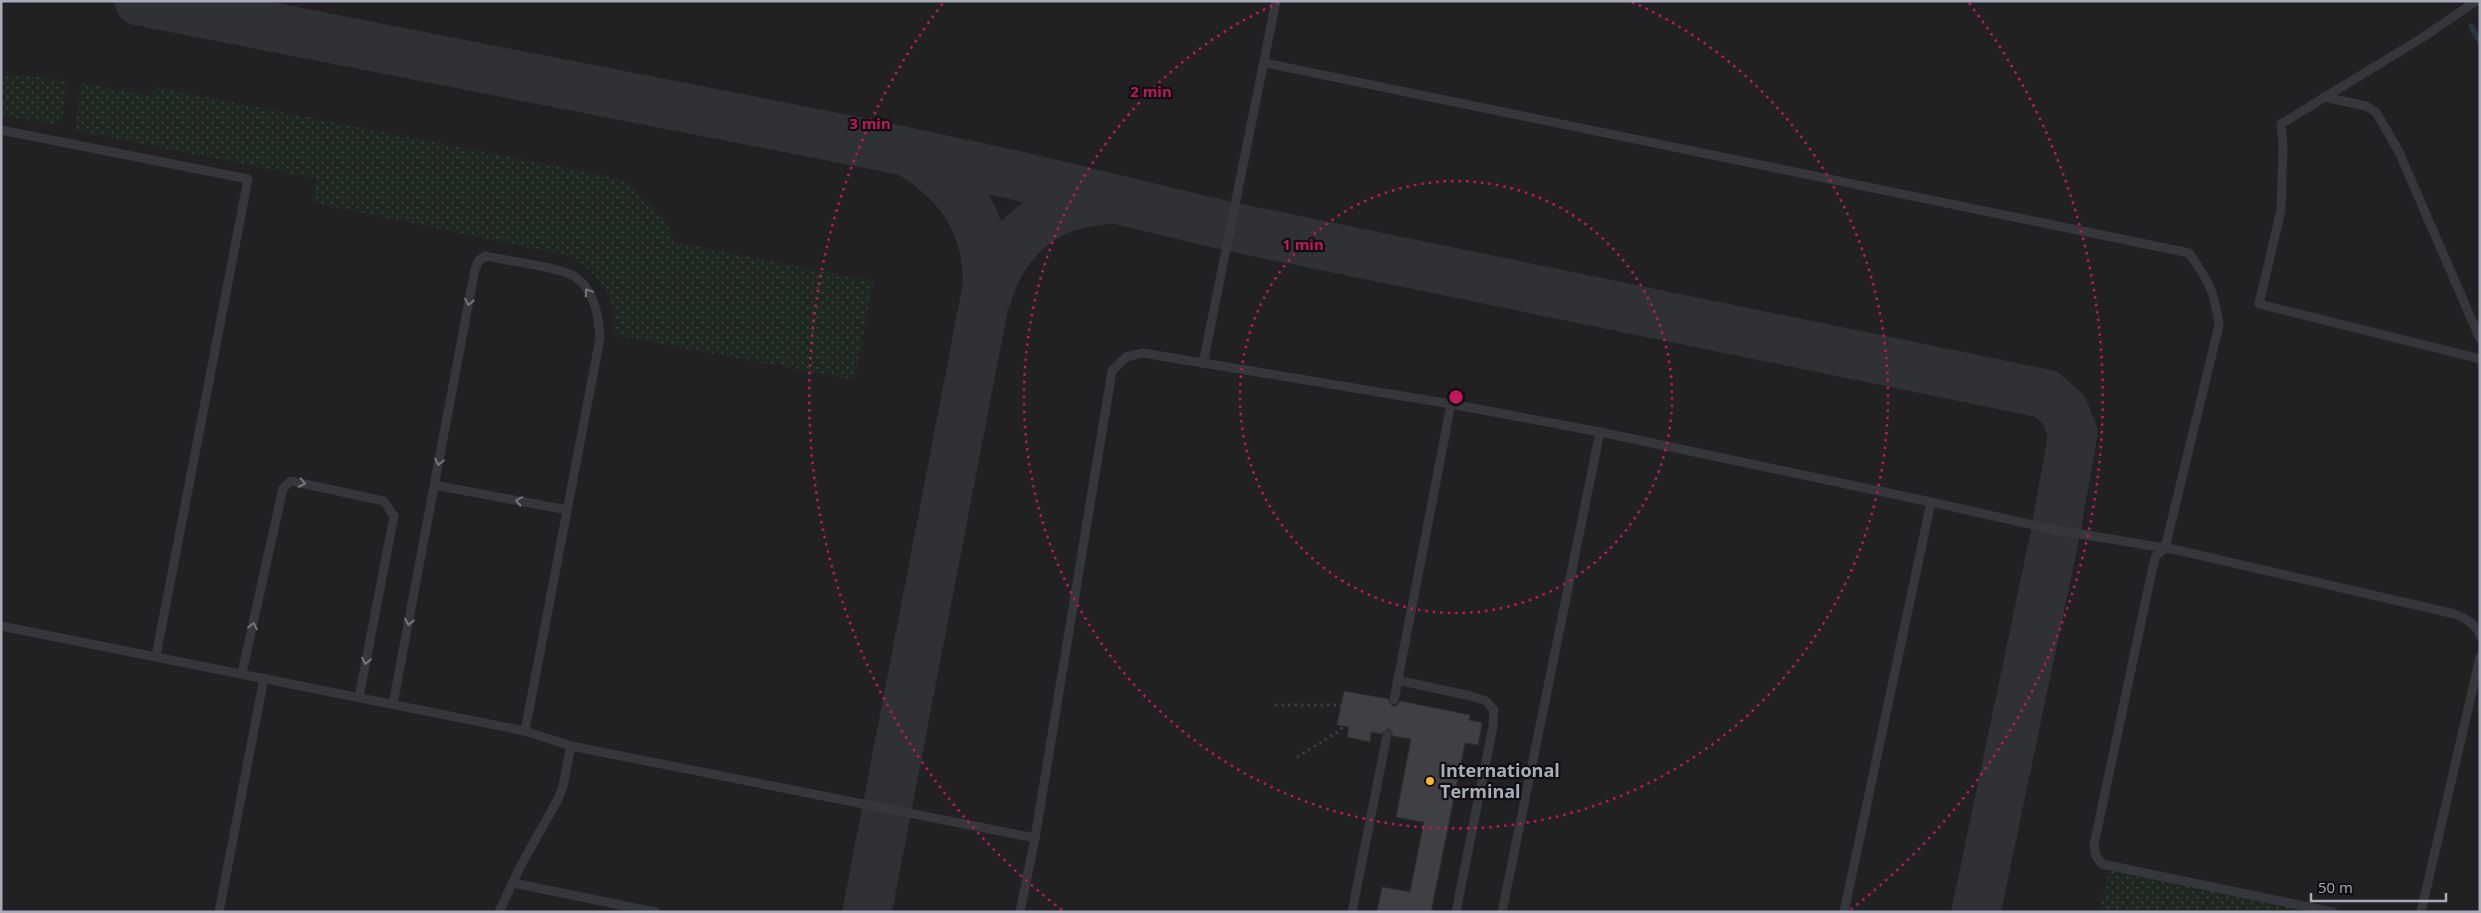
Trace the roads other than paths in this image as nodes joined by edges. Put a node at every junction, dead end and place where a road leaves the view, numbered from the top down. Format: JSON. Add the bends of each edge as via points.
{"nodes":[{"id":1,"x":1276,"y":1,"type":"edge"},
{"id":2,"x":2476,"y":1,"type":"edge"},
{"id":3,"x":1265,"y":63,"type":"junction"},
{"id":4,"x":2324,"y":97,"type":"junction"},
{"id":5,"x":1,"y":130,"type":"edge"},
{"id":6,"x":2480,"y":339,"type":"edge"},
{"id":7,"x":2480,"y":359,"type":"edge"},
{"id":8,"x":1203,"y":364,"type":"junction"},
{"id":9,"x":1451,"y":404,"type":"junction"},
{"id":10,"x":1600,"y":432,"type":"junction"},
{"id":11,"x":434,"y":485,"type":"junction"},
{"id":12,"x":1931,"y":502,"type":"junction"},
{"id":13,"x":567,"y":510,"type":"junction"},
{"id":14,"x":2165,"y":548,"type":"junction"},
{"id":15,"x":1,"y":626,"type":"edge"},
{"id":16,"x":2480,"y":636,"type":"edge"},
{"id":17,"x":156,"y":656,"type":"junction"},
{"id":18,"x":2480,"y":657,"type":"edge"},
{"id":19,"x":242,"y":673,"type":"junction"},
{"id":20,"x":264,"y":678,"type":"junction"},
{"id":21,"x":1398,"y":680,"type":"junction"},
{"id":22,"x":359,"y":697,"type":"junction"},
{"id":23,"x":1394,"y":700,"type":"dead end"},
{"id":24,"x":393,"y":704,"type":"junction"},
{"id":25,"x":524,"y":731,"type":"junction"},
{"id":26,"x":1387,"y":735,"type":"dead end"},
{"id":27,"x":571,"y":746,"type":"junction"},
{"id":28,"x":1035,"y":838,"type":"junction"},
{"id":29,"x":513,"y":883,"type":"junction"},
{"id":30,"x":219,"y":912,"type":"edge"},
{"id":31,"x":499,"y":912,"type":"edge"},
{"id":32,"x":655,"y":912,"type":"edge"},
{"id":33,"x":1020,"y":912,"type":"edge"},
{"id":34,"x":1352,"y":912,"type":"edge"},
{"id":35,"x":1456,"y":912,"type":"edge"},
{"id":36,"x":1502,"y":912,"type":"edge"},
{"id":37,"x":1844,"y":912,"type":"edge"},
{"id":38,"x":2333,"y":912,"type":"edge"},
{"id":39,"x":2421,"y":912,"type":"edge"}],
"edges":[{"from":1,"to":3,"type":"lane"},
{"from":2,"to":4,"type":"lane"},
{"from":3,"to":8,"type":"lane"},
{"from":3,"to":14,"type":"lane","via":[[2188,253],[2214,294],[2218,325]]},
{"from":4,"to":6,"type":"lane","via":[[2366,106],[2376,112],[2399,152]]},
{"from":4,"to":7,"type":"lane","via":[[2281,124],[2281,210],[2259,304]]},
{"from":5,"to":17,"type":"lane","via":[[248,179]]},
{"from":8,"to":9,"type":"lane"},
{"from":8,"to":28,"type":"lane","via":[[1143,353],[1126,357],[1112,371]]},
{"from":9,"to":10,"type":"lane"},
{"from":9,"to":21,"type":"lane"},
{"from":10,"to":12,"type":"lane"},
{"from":10,"to":36,"type":"lane"},
{"from":13,"to":11,"type":"lane","one_way":true},
{"from":13,"to":11,"type":"lane","one_way":true,"via":[[600,338],[599,317],[590,294],[576,278],[486,256],[475,269]]},
{"from":11,"to":24,"type":"lane","one_way":true},
{"from":12,"to":14,"type":"lane","via":[[2056,530]]},
{"from":12,"to":37,"type":"lane"},
{"from":13,"to":25,"type":"lane"},
{"from":14,"to":16,"type":"lane","via":[[2456,614],[2470,621]]},
{"from":14,"to":38,"type":"lane","via":[[2156,556],[2153,566],[2094,845],[2096,856],[2102,864]]},
{"from":15,"to":17,"type":"lane"},
{"from":17,"to":19,"type":"lane"},
{"from":18,"to":39,"type":"lane"},
{"from":19,"to":20,"type":"lane"},
{"from":19,"to":22,"type":"lane","one_way":true,"via":[[283,488],[292,481],[384,500],[394,516]]},
{"from":20,"to":22,"type":"lane"},
{"from":20,"to":30,"type":"lane"},
{"from":21,"to":23,"type":"lane"},
{"from":21,"to":35,"type":"lane","via":[[1471,696],[1486,701],[1494,710]]},
{"from":22,"to":24,"type":"lane"},
{"from":24,"to":25,"type":"lane"},
{"from":25,"to":27,"type":"lane"},
{"from":26,"to":34,"type":"lane"},
{"from":27,"to":28,"type":"lane"},
{"from":27,"to":29,"type":"lane","via":[[558,799]]},
{"from":28,"to":33,"type":"lane"},
{"from":29,"to":31,"type":"lane"},
{"from":29,"to":32,"type":"lane"}]}
